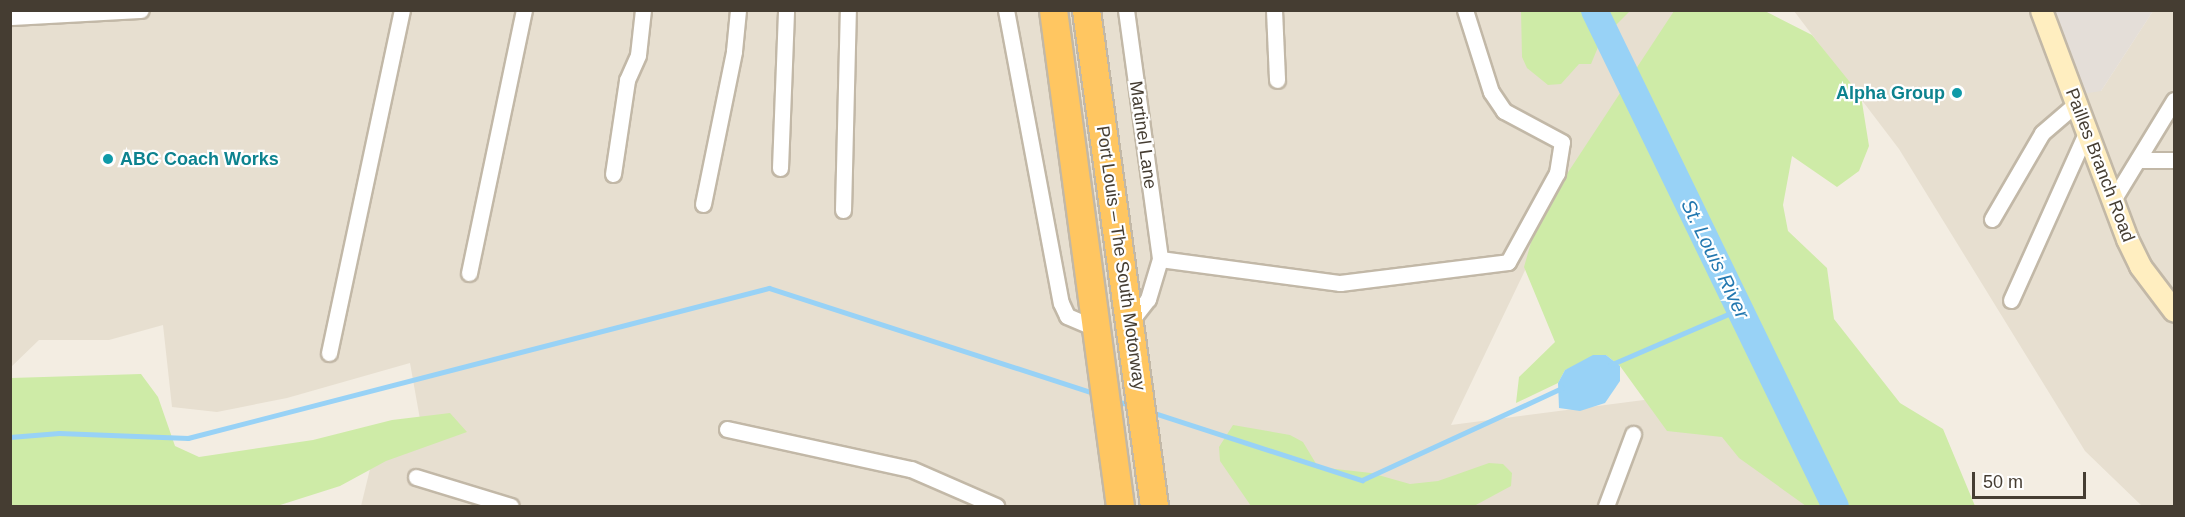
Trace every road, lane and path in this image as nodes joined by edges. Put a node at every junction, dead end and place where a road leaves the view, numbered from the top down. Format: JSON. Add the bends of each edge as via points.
{"nodes":[{"id":1,"x":141,"y":10,"type":"edge"},
{"id":2,"x":402,"y":10,"type":"edge"},
{"id":3,"x":524,"y":10,"type":"edge"},
{"id":4,"x":643,"y":10,"type":"edge"},
{"id":5,"x":738,"y":10,"type":"edge"},
{"id":6,"x":786,"y":10,"type":"edge"},
{"id":7,"x":848,"y":10,"type":"edge"},
{"id":8,"x":1006,"y":10,"type":"edge"},
{"id":9,"x":1047,"y":10,"type":"edge"},
{"id":10,"x":1053,"y":10,"type":"edge"},
{"id":11,"x":1086,"y":10,"type":"edge"},
{"id":12,"x":1126,"y":10,"type":"edge"},
{"id":13,"x":1274,"y":10,"type":"edge"},
{"id":14,"x":1465,"y":10,"type":"edge"},
{"id":15,"x":2042,"y":10,"type":"edge"},
{"id":16,"x":10,"y":17,"type":"edge"},
{"id":17,"x":1058,"y":49,"type":"junction"},
{"id":18,"x":1277,"y":80,"type":"dead end"},
{"id":19,"x":2175,"y":100,"type":"edge"},
{"id":20,"x":2076,"y":104,"type":"junction"},
{"id":21,"x":2087,"y":131,"type":"junction"},
{"id":22,"x":2138,"y":160,"type":"junction"},
{"id":23,"x":2175,"y":160,"type":"edge"},
{"id":24,"x":780,"y":168,"type":"dead end"},
{"id":25,"x":613,"y":174,"type":"dead end"},
{"id":26,"x":2113,"y":200,"type":"junction"},
{"id":27,"x":703,"y":204,"type":"dead end"},
{"id":28,"x":843,"y":210,"type":"dead end"},
{"id":29,"x":1992,"y":219,"type":"dead end"},
{"id":30,"x":1160,"y":259,"type":"junction"},
{"id":31,"x":469,"y":273,"type":"dead end"},
{"id":32,"x":2011,"y":300,"type":"dead end"},
{"id":33,"x":2175,"y":311,"type":"edge"},
{"id":34,"x":1129,"y":322,"type":"junction"},
{"id":35,"x":1095,"y":328,"type":"junction"},
{"id":36,"x":329,"y":353,"type":"dead end"},
{"id":37,"x":727,"y":429,"type":"dead end"},
{"id":38,"x":1633,"y":434,"type":"dead end"},
{"id":39,"x":416,"y":477,"type":"dead end"},
{"id":40,"x":511,"y":507,"type":"edge"},
{"id":41,"x":996,"y":507,"type":"edge"},
{"id":42,"x":1120,"y":507,"type":"edge"},
{"id":43,"x":1154,"y":507,"type":"edge"},
{"id":44,"x":1606,"y":507,"type":"edge"}],
"edges":[{"from":1,"to":16,"type":"street"},
{"from":2,"to":36,"type":"street"},
{"from":3,"to":31,"type":"street"},
{"from":4,"to":25,"type":"street","via":[[638,56],[627,80]]},
{"from":5,"to":27,"type":"street","via":[[734,51]]},
{"from":6,"to":24,"type":"street"},
{"from":7,"to":28,"type":"street"},
{"from":8,"to":35,"type":"street","via":[[1061,303],[1067,316]]},
{"from":9,"to":17,"type":"street"},
{"from":10,"to":17,"type":"highway","name":"Port Louis – The South Motorway"},
{"from":11,"to":34,"type":"highway","name":"Port Louis – The South Motorway"},
{"from":12,"to":30,"type":"street","name":"Martinel Lane"},
{"from":13,"to":18,"type":"street"},
{"from":14,"to":30,"type":"street","via":[[1491,92],[1504,111],[1562,142],[1557,173],[1508,262],[1340,283]]},
{"from":15,"to":20,"type":"main road","name":"Pailles Branch Road"},
{"from":17,"to":35,"type":"highway","name":"Port Louis – The South Motorway"},
{"from":19,"to":22,"type":"street"},
{"from":20,"to":21,"type":"main road","name":"Pailles Branch Road"},
{"from":20,"to":29,"type":"street","via":[[2042,133],[2016,171]]},
{"from":21,"to":26,"type":"main road","name":"Pailles Branch Road"},
{"from":21,"to":32,"type":"street"},
{"from":22,"to":23,"type":"street"},
{"from":22,"to":26,"type":"street"},
{"from":26,"to":33,"type":"main road","name":"Pailles Branch Road","via":[[2140,266]]},
{"from":30,"to":34,"type":"street","via":[[1148,299]]},
{"from":34,"to":43,"type":"highway","name":"Port Louis – The South Motorway"},
{"from":35,"to":42,"type":"highway","name":"Port Louis – The South Motorway"},
{"from":37,"to":41,"type":"street","via":[[910,469]]},
{"from":38,"to":44,"type":"street"},
{"from":39,"to":40,"type":"street"}]}
